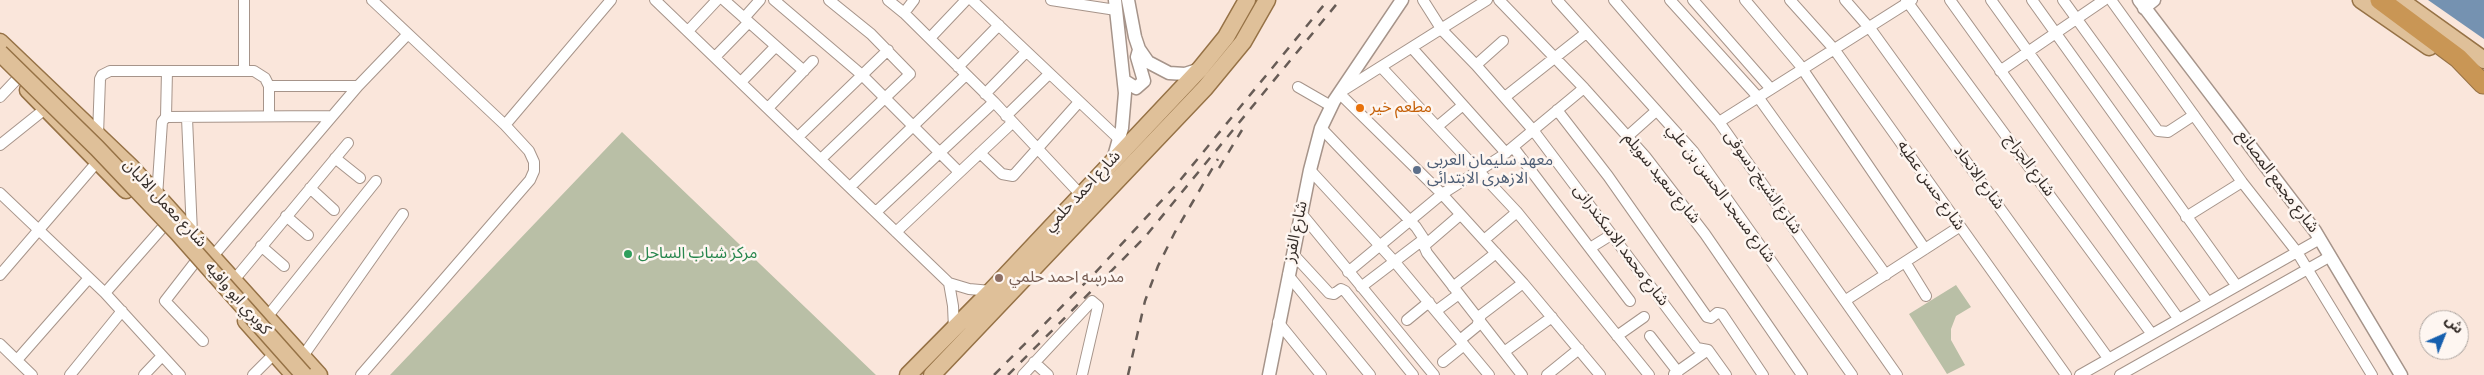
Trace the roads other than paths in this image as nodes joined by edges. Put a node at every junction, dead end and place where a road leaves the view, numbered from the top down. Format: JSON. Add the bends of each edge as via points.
{"nodes":[{"id":1,"x":244,"y":0,"type":"edge"},
{"id":2,"x":372,"y":0,"type":"edge"},
{"id":3,"x":611,"y":0,"type":"edge"},
{"id":4,"x":717,"y":0,"type":"edge"},
{"id":5,"x":724,"y":0,"type":"edge"},
{"id":6,"x":760,"y":0,"type":"edge"},
{"id":7,"x":774,"y":0,"type":"edge"},
{"id":8,"x":829,"y":0,"type":"edge"},
{"id":9,"x":888,"y":0,"type":"edge"},
{"id":10,"x":914,"y":0,"type":"edge"},
{"id":11,"x":966,"y":0,"type":"edge"},
{"id":12,"x":972,"y":0,"type":"edge"},
{"id":13,"x":1051,"y":0,"type":"edge"},
{"id":14,"x":1128,"y":0,"type":"edge"},
{"id":15,"x":1246,"y":0,"type":"edge"},
{"id":16,"x":1267,"y":0,"type":"edge"},
{"id":17,"x":1402,"y":0,"type":"edge"},
{"id":18,"x":1423,"y":0,"type":"edge"},
{"id":19,"x":1487,"y":0,"type":"edge"},
{"id":20,"x":1499,"y":0,"type":"edge"},
{"id":21,"x":1557,"y":0,"type":"edge"},
{"id":22,"x":1614,"y":0,"type":"edge"},
{"id":23,"x":1670,"y":0,"type":"edge"},
{"id":24,"x":1694,"y":0,"type":"edge"},
{"id":25,"x":1745,"y":0,"type":"edge"},
{"id":26,"x":1790,"y":0,"type":"edge"},
{"id":27,"x":1844,"y":0,"type":"edge"},
{"id":28,"x":1950,"y":0,"type":"edge"},
{"id":29,"x":1991,"y":0,"type":"edge"},
{"id":30,"x":2032,"y":0,"type":"edge"},
{"id":31,"x":2063,"y":0,"type":"edge"},
{"id":32,"x":2104,"y":0,"type":"edge"},
{"id":33,"x":2111,"y":0,"type":"edge"},
{"id":34,"x":2360,"y":0,"type":"edge"},
{"id":35,"x":2380,"y":0,"type":"edge"},
{"id":36,"x":2400,"y":0,"type":"edge"},
{"id":37,"x":1908,"y":1,"type":"edge"},
{"id":38,"x":662,"y":2,"type":"edge"},
{"id":39,"x":2146,"y":3,"type":"edge"},
{"id":40,"x":1115,"y":5,"type":"edge"},
{"id":41,"x":904,"y":13,"type":"junction"},
{"id":42,"x":2077,"y":18,"type":"junction"},
{"id":43,"x":746,"y":20,"type":"junction"},
{"id":44,"x":999,"y":25,"type":"junction"},
{"id":45,"x":1869,"y":27,"type":"junction"},
{"id":46,"x":1442,"y":30,"type":"junction"},
{"id":47,"x":688,"y":31,"type":"junction"},
{"id":48,"x":1586,"y":33,"type":"junction"},
{"id":49,"x":2055,"y":33,"type":"junction"},
{"id":50,"x":408,"y":34,"type":"junction"},
{"id":51,"x":930,"y":38,"type":"junction"},
{"id":52,"x":1503,"y":41,"type":"dead end"},
{"id":53,"x":0,"y":42,"type":"edge"},
{"id":54,"x":776,"y":46,"type":"junction"},
{"id":55,"x":1412,"y":48,"type":"junction"},
{"id":56,"x":1139,"y":49,"type":"junction"},
{"id":57,"x":1834,"y":49,"type":"junction"},
{"id":58,"x":888,"y":50,"type":"junction"},
{"id":59,"x":1026,"y":52,"type":"junction"},
{"id":60,"x":2028,"y":52,"type":"junction"},
{"id":61,"x":0,"y":53,"type":"edge"},
{"id":62,"x":714,"y":57,"type":"junction"},
{"id":63,"x":1556,"y":57,"type":"junction"},
{"id":64,"x":2484,"y":60,"type":"edge"},
{"id":65,"x":813,"y":61,"type":"dead end"},
{"id":66,"x":0,"y":62,"type":"edge"},
{"id":67,"x":1476,"y":64,"type":"junction"},
{"id":68,"x":958,"y":67,"type":"junction"},
{"id":69,"x":1382,"y":68,"type":"junction"},
{"id":70,"x":244,"y":69,"type":"junction"},
{"id":71,"x":1200,"y":69,"type":"junction"},
{"id":72,"x":1802,"y":69,"type":"junction"},
{"id":73,"x":2000,"y":70,"type":"junction"},
{"id":74,"x":167,"y":71,"type":"junction"},
{"id":75,"x":804,"y":71,"type":"junction"},
{"id":76,"x":1049,"y":74,"type":"junction"},
{"id":77,"x":862,"y":75,"type":"junction"},
{"id":78,"x":966,"y":75,"type":"junction"},
{"id":79,"x":17,"y":80,"type":"junction"},
{"id":80,"x":1125,"y":81,"type":"junction"},
{"id":81,"x":741,"y":82,"type":"junction"},
{"id":82,"x":2483,"y":84,"type":"edge"},
{"id":83,"x":269,"y":86,"type":"junction"},
{"id":84,"x":358,"y":86,"type":"junction"},
{"id":85,"x":1298,"y":87,"type":"dead end"},
{"id":86,"x":1584,"y":88,"type":"junction"},
{"id":87,"x":1771,"y":89,"type":"junction"},
{"id":88,"x":1340,"y":93,"type":"junction"},
{"id":89,"x":985,"y":94,"type":"junction"},
{"id":90,"x":0,"y":97,"type":"edge"},
{"id":91,"x":1505,"y":97,"type":"junction"},
{"id":92,"x":1758,"y":98,"type":"junction"},
{"id":93,"x":885,"y":99,"type":"junction"},
{"id":94,"x":994,"y":102,"type":"junction"},
{"id":95,"x":1079,"y":102,"type":"junction"},
{"id":96,"x":1462,"y":105,"type":"junction"},
{"id":97,"x":1331,"y":106,"type":"junction"},
{"id":98,"x":768,"y":108,"type":"junction"},
{"id":99,"x":45,"y":109,"type":"junction"},
{"id":100,"x":1557,"y":110,"type":"junction"},
{"id":101,"x":1656,"y":111,"type":"junction"},
{"id":102,"x":270,"y":115,"type":"junction"},
{"id":103,"x":2194,"y":115,"type":"junction"},
{"id":104,"x":332,"y":116,"type":"junction"},
{"id":105,"x":166,"y":117,"type":"junction"},
{"id":106,"x":187,"y":118,"type":"junction"},
{"id":107,"x":1009,"y":119,"type":"junction"},
{"id":108,"x":1719,"y":122,"type":"junction"},
{"id":109,"x":505,"y":125,"type":"junction"},
{"id":110,"x":1438,"y":126,"type":"junction"},
{"id":111,"x":914,"y":127,"type":"junction"},
{"id":112,"x":1321,"y":128,"type":"junction"},
{"id":113,"x":1533,"y":130,"type":"junction"},
{"id":114,"x":98,"y":135,"type":"junction"},
{"id":115,"x":1628,"y":136,"type":"junction"},
{"id":116,"x":798,"y":137,"type":"junction"},
{"id":117,"x":1120,"y":139,"type":"junction"},
{"id":118,"x":348,"y":143,"type":"dead end"},
{"id":119,"x":0,"y":145,"type":"edge"},
{"id":120,"x":1038,"y":148,"type":"junction"},
{"id":121,"x":1509,"y":150,"type":"junction"},
{"id":122,"x":980,"y":152,"type":"junction"},
{"id":123,"x":940,"y":153,"type":"junction"},
{"id":124,"x":335,"y":158,"type":"junction"},
{"id":125,"x":821,"y":160,"type":"junction"},
{"id":126,"x":1113,"y":160,"type":"junction"},
{"id":127,"x":98,"y":161,"type":"junction"},
{"id":128,"x":1310,"y":170,"type":"junction"},
{"id":129,"x":1481,"y":171,"type":"junction"},
{"id":130,"x":959,"y":172,"type":"junction"},
{"id":131,"x":360,"y":178,"type":"dead end"},
{"id":132,"x":376,"y":181,"type":"dead end"},
{"id":133,"x":2242,"y":182,"type":"junction"},
{"id":134,"x":850,"y":187,"type":"junction"},
{"id":135,"x":310,"y":188,"type":"junction"},
{"id":136,"x":0,"y":193,"type":"edge"},
{"id":137,"x":1081,"y":194,"type":"junction"},
{"id":138,"x":1442,"y":194,"type":"junction"},
{"id":139,"x":157,"y":197,"type":"junction"},
{"id":140,"x":334,"y":210,"type":"dead end"},
{"id":141,"x":876,"y":212,"type":"junction"},
{"id":142,"x":1518,"y":212,"type":"junction"},
{"id":143,"x":1301,"y":213,"type":"junction"},
{"id":144,"x":403,"y":214,"type":"dead end"},
{"id":145,"x":1460,"y":215,"type":"junction"},
{"id":146,"x":286,"y":216,"type":"junction"},
{"id":147,"x":2186,"y":217,"type":"junction"},
{"id":148,"x":1410,"y":221,"type":"junction"},
{"id":149,"x":163,"y":227,"type":"junction"},
{"id":150,"x":1959,"y":227,"type":"junction"},
{"id":151,"x":40,"y":230,"type":"junction"},
{"id":152,"x":896,"y":232,"type":"junction"},
{"id":153,"x":192,"y":233,"type":"junction"},
{"id":154,"x":308,"y":235,"type":"dead end"},
{"id":155,"x":1611,"y":235,"type":"junction"},
{"id":156,"x":1484,"y":240,"type":"junction"},
{"id":157,"x":2320,"y":240,"type":"junction"},
{"id":158,"x":1424,"y":243,"type":"junction"},
{"id":159,"x":1380,"y":245,"type":"junction"},
{"id":160,"x":261,"y":246,"type":"junction"},
{"id":161,"x":1590,"y":248,"type":"junction"},
{"id":162,"x":1925,"y":250,"type":"junction"},
{"id":163,"x":2297,"y":252,"type":"junction"},
{"id":164,"x":1496,"y":253,"type":"junction"},
{"id":165,"x":1292,"y":254,"type":"junction"},
{"id":166,"x":213,"y":256,"type":"junction"},
{"id":167,"x":2329,"y":257,"type":"junction"},
{"id":168,"x":196,"y":261,"type":"junction"},
{"id":169,"x":1394,"y":261,"type":"junction"},
{"id":170,"x":1905,"y":262,"type":"junction"},
{"id":171,"x":284,"y":266,"type":"dead end"},
{"id":172,"x":2308,"y":268,"type":"junction"},
{"id":173,"x":1348,"y":272,"type":"junction"},
{"id":174,"x":0,"y":275,"type":"edge"},
{"id":175,"x":1886,"y":275,"type":"junction"},
{"id":176,"x":1288,"y":276,"type":"junction"},
{"id":177,"x":89,"y":278,"type":"junction"},
{"id":178,"x":234,"y":280,"type":"junction"},
{"id":179,"x":949,"y":283,"type":"junction"},
{"id":180,"x":1523,"y":283,"type":"junction"},
{"id":181,"x":2236,"y":285,"type":"junction"},
{"id":182,"x":1361,"y":287,"type":"junction"},
{"id":183,"x":1456,"y":290,"type":"junction"},
{"id":184,"x":991,"y":291,"type":"junction"},
{"id":185,"x":105,"y":292,"type":"junction"},
{"id":186,"x":1926,"y":296,"type":"dead end"},
{"id":187,"x":1846,"y":300,"type":"junction"},
{"id":188,"x":1630,"y":301,"type":"dead end"},
{"id":189,"x":2207,"y":301,"type":"junction"},
{"id":190,"x":1429,"y":302,"type":"junction"},
{"id":191,"x":122,"y":310,"type":"junction"},
{"id":192,"x":1436,"y":311,"type":"junction"},
{"id":193,"x":266,"y":317,"type":"junction"},
{"id":194,"x":1552,"y":317,"type":"junction"},
{"id":195,"x":1644,"y":317,"type":"dead end"},
{"id":196,"x":2178,"y":318,"type":"junction"},
{"id":197,"x":1407,"y":320,"type":"dead end"},
{"id":198,"x":1479,"y":320,"type":"junction"},
{"id":199,"x":1278,"y":322,"type":"junction"},
{"id":200,"x":954,"y":329,"type":"junction"},
{"id":201,"x":2150,"y":333,"type":"junction"},
{"id":202,"x":1617,"y":336,"type":"junction"},
{"id":203,"x":1650,"y":336,"type":"dead end"},
{"id":204,"x":203,"y":341,"type":"dead end"},
{"id":205,"x":1462,"y":342,"type":"junction"},
{"id":206,"x":0,"y":344,"type":"edge"},
{"id":207,"x":1580,"y":349,"type":"junction"},
{"id":208,"x":1706,"y":350,"type":"junction"},
{"id":209,"x":1504,"y":352,"type":"junction"},
{"id":210,"x":274,"y":354,"type":"junction"},
{"id":211,"x":162,"y":356,"type":"junction"},
{"id":212,"x":2108,"y":358,"type":"junction"},
{"id":213,"x":17,"y":360,"type":"junction"},
{"id":214,"x":1034,"y":362,"type":"junction"},
{"id":215,"x":1443,"y":362,"type":"dead end"},
{"id":216,"x":308,"y":370,"type":"edge"},
{"id":217,"x":1676,"y":373,"type":"edge"},
{"id":218,"x":32,"y":375,"type":"edge"},
{"id":219,"x":70,"y":375,"type":"edge"},
{"id":220,"x":144,"y":375,"type":"edge"},
{"id":221,"x":180,"y":375,"type":"edge"},
{"id":222,"x":253,"y":375,"type":"edge"},
{"id":223,"x":294,"y":375,"type":"edge"},
{"id":224,"x":361,"y":375,"type":"edge"},
{"id":225,"x":908,"y":375,"type":"edge"},
{"id":226,"x":932,"y":375,"type":"edge"},
{"id":227,"x":1023,"y":375,"type":"edge"},
{"id":228,"x":1048,"y":375,"type":"edge"},
{"id":229,"x":1082,"y":375,"type":"edge"},
{"id":230,"x":1269,"y":375,"type":"edge"},
{"id":231,"x":1321,"y":375,"type":"edge"},
{"id":232,"x":1370,"y":375,"type":"edge"},
{"id":233,"x":1413,"y":375,"type":"edge"},
{"id":234,"x":1434,"y":375,"type":"edge"},
{"id":235,"x":1489,"y":375,"type":"edge"},
{"id":236,"x":1522,"y":375,"type":"edge"},
{"id":237,"x":1547,"y":375,"type":"edge"},
{"id":238,"x":1600,"y":375,"type":"edge"},
{"id":239,"x":1648,"y":375,"type":"edge"},
{"id":240,"x":1726,"y":375,"type":"edge"},
{"id":241,"x":1763,"y":375,"type":"edge"},
{"id":242,"x":1802,"y":375,"type":"edge"},
{"id":243,"x":1852,"y":375,"type":"edge"},
{"id":244,"x":1897,"y":375,"type":"edge"},
{"id":245,"x":2066,"y":375,"type":"edge"},
{"id":246,"x":2080,"y":375,"type":"edge"},
{"id":247,"x":2120,"y":375,"type":"edge"},
{"id":248,"x":2372,"y":375,"type":"edge"},
{"id":249,"x":2401,"y":375,"type":"edge"}],
"edges":[{"from":1,"to":70,"type":"street"},
{"from":2,"to":50,"type":"street"},
{"from":3,"to":109,"type":"street"},
{"from":4,"to":47,"type":"street"},
{"from":5,"to":43,"type":"street"},
{"from":6,"to":43,"type":"street"},
{"from":7,"to":77,"type":"street"},
{"from":8,"to":58,"type":"street"},
{"from":9,"to":41,"type":"street"},
{"from":10,"to":41,"type":"street"},
{"from":11,"to":51,"type":"street"},
{"from":12,"to":44,"type":"street"},
{"from":13,"to":40,"type":"street"},
{"from":14,"to":56,"type":"street"},
{"from":15,"to":71,"type":"main road","name":"شارع احمد حلمي","via":[[1226,37]]},
{"from":16,"to":226,"type":"main road","name":"شارع احمد حلمي","via":[[1243,42],[1205,88]]},
{"from":17,"to":88,"type":"street","name":"شارع الفرز"},
{"from":18,"to":46,"type":"street","name":"شارع محمد الاسكندرانى"},
{"from":19,"to":46,"type":"street"},
{"from":20,"to":63,"type":"street","name":"شارع سعيد سويلم"},
{"from":21,"to":48,"type":"street","name":"شارع مسجد الحسن بن علي"},
{"from":22,"to":108,"type":"street","name":"شارع الشيخ دسوقى"},
{"from":23,"to":92,"type":"street"},
{"from":24,"to":87,"type":"street"},
{"from":25,"to":72,"type":"street"},
{"from":26,"to":57,"type":"street","name":"شارع حسن عطيه"},
{"from":27,"to":45,"type":"street","name":"شارع الاتحاد"},
{"from":28,"to":73,"type":"street"},
{"from":29,"to":60,"type":"street"},
{"from":30,"to":49,"type":"street"},
{"from":31,"to":42,"type":"street"},
{"from":32,"to":42,"type":"street"},
{"from":33,"to":103,"type":"street","name":"شارع مجمع المصانع"},
{"from":34,"to":82,"type":"main road"},
{"from":35,"to":82,"type":"highway","via":[[2465,64]]},
{"from":36,"to":64,"type":"main road"},
{"from":37,"to":45,"type":"street"},
{"from":37,"to":201,"type":"street","name":"شارع الجراج"},
{"from":38,"to":47,"type":"street"},
{"from":39,"to":157,"type":"street","name":"شارع مجمع المصانع"},
{"from":40,"to":80,"type":"street"},
{"from":41,"to":51,"type":"street"},
{"from":42,"to":49,"type":"street"},
{"from":42,"to":103,"type":"street","via":[[2158,131],[2168,132]]},
{"from":43,"to":54,"type":"street"},
{"from":43,"to":62,"type":"street"},
{"from":44,"to":59,"type":"street"},
{"from":44,"to":68,"type":"street"},
{"from":45,"to":57,"type":"street"},
{"from":45,"to":212,"type":"street","name":"شارع الاتحاد"},
{"from":46,"to":55,"type":"street"},
{"from":46,"to":67,"type":"street","name":"شارع محمد الاسكندرانى"},
{"from":47,"to":62,"type":"street"},
{"from":48,"to":63,"type":"street"},
{"from":48,"to":101,"type":"street","name":"شارع مسجد الحسن بن علي"},
{"from":49,"to":60,"type":"street"},
{"from":49,"to":147,"type":"street"},
{"from":50,"to":84,"type":"street"},
{"from":50,"to":109,"type":"street"},
{"from":51,"to":68,"type":"street"},
{"from":52,"to":67,"type":"street"},
{"from":53,"to":114,"type":"main road","name":"شارع معمل الالبان"},
{"from":54,"to":75,"type":"street"},
{"from":54,"to":81,"type":"street"},
{"from":55,"to":69,"type":"street"},
{"from":55,"to":96,"type":"street"},
{"from":56,"to":71,"type":"street","via":[[1155,67],[1169,73],[1185,74]]},
{"from":56,"to":80,"type":"street","via":[[1137,57],[1144,76],[1143,84],[1133,88]]},
{"from":57,"to":72,"type":"street"},
{"from":57,"to":150,"type":"street","name":"شارع حسن عطيه"},
{"from":58,"to":77,"type":"street"},
{"from":58,"to":93,"type":"street","via":[[910,72]]},
{"from":59,"to":76,"type":"street"},
{"from":59,"to":89,"type":"street"},
{"from":60,"to":73,"type":"street"},
{"from":60,"to":189,"type":"street"},
{"from":61,"to":216,"type":"main road","name":"كوبري ابو وافيه","bridge":true,"via":[[96,148]]},
{"from":62,"to":81,"type":"street"},
{"from":63,"to":86,"type":"street","name":"شارع سعيد سويلم"},
{"from":63,"to":91,"type":"street"},
{"from":65,"to":75,"type":"street"},
{"from":66,"to":79,"type":"main road","name":"شارع معمل الالبان"},
{"from":67,"to":91,"type":"street","name":"شارع محمد الاسكندرانى"},
{"from":68,"to":78,"type":"street"},
{"from":69,"to":88,"type":"street"},
{"from":69,"to":110,"type":"street"},
{"from":70,"to":74,"type":"street"},
{"from":70,"to":83,"type":"street","via":[[261,74]]},
{"from":71,"to":126,"type":"main road","name":"شارع احمد حلمي"},
{"from":72,"to":87,"type":"street"},
{"from":72,"to":162,"type":"street"},
{"from":73,"to":196,"type":"street"},
{"from":74,"to":105,"type":"street"},
{"from":74,"to":114,"type":"street","via":[[110,71],[102,75]]},
{"from":75,"to":98,"type":"street"},
{"from":76,"to":95,"type":"street"},
{"from":76,"to":107,"type":"street"},
{"from":77,"to":93,"type":"street"},
{"from":77,"to":116,"type":"street"},
{"from":78,"to":89,"type":"street"},
{"from":78,"to":111,"type":"street"},
{"from":79,"to":90,"type":"street"},
{"from":79,"to":99,"type":"main road","name":"شارع معمل الالبان"},
{"from":80,"to":117,"type":"street"},
{"from":81,"to":98,"type":"street"},
{"from":83,"to":84,"type":"street"},
{"from":83,"to":102,"type":"street"},
{"from":84,"to":104,"type":"street"},
{"from":85,"to":97,"type":"street"},
{"from":86,"to":100,"type":"street"},
{"from":86,"to":115,"type":"street","name":"شارع سعيد سويلم"},
{"from":87,"to":92,"type":"street"},
{"from":88,"to":97,"type":"street","name":"شارع الفرز"},
{"from":88,"to":138,"type":"street"},
{"from":89,"to":94,"type":"street"},
{"from":91,"to":113,"type":"street","name":"شارع محمد الاسكندرانى"},
{"from":92,"to":108,"type":"street"},
{"from":92,"to":175,"type":"street"},
{"from":93,"to":111,"type":"street"},
{"from":93,"to":125,"type":"street"},
{"from":94,"to":107,"type":"street"},
{"from":94,"to":123,"type":"street"},
{"from":95,"to":117,"type":"street"},
{"from":95,"to":120,"type":"street"},
{"from":96,"to":110,"type":"street"},
{"from":96,"to":121,"type":"street"},
{"from":97,"to":112,"type":"street","name":"شارع الفرز"},
{"from":98,"to":116,"type":"street"},
{"from":99,"to":119,"type":"street"},
{"from":99,"to":127,"type":"main road","name":"شارع معمل الالبان"},
{"from":100,"to":113,"type":"street"},
{"from":100,"to":241,"type":"street","via":[[1608,176],[1707,317],[1720,313],[1724,316]]},
{"from":101,"to":115,"type":"street"},
{"from":101,"to":243,"type":"street","name":"شارع مسجد الحسن بن علي","via":[[1693,151]]},
{"from":102,"to":104,"type":"street"},
{"from":102,"to":106,"type":"street"},
{"from":103,"to":133,"type":"street","name":"شارع مجمع المصانع"},
{"from":104,"to":166,"type":"street"},
{"from":105,"to":106,"type":"street"},
{"from":105,"to":139,"type":"street","via":[[162,122]]},
{"from":106,"to":153,"type":"street"},
{"from":107,"to":120,"type":"street"},
{"from":107,"to":122,"type":"street"},
{"from":108,"to":187,"type":"street","name":"شارع الشيخ دسوقى"},
{"from":109,"to":224,"type":"street","via":[[529,151],[534,162],[530,180]]},
{"from":110,"to":129,"type":"street"},
{"from":111,"to":123,"type":"street"},
{"from":111,"to":134,"type":"street"},
{"from":112,"to":128,"type":"street","name":"شارع الفرز"},
{"from":112,"to":148,"type":"street"},
{"from":113,"to":121,"type":"street"},
{"from":113,"to":155,"type":"street","name":"شارع محمد الاسكندرانى"},
{"from":114,"to":139,"type":"main road","name":"شارع معمل الالبان"},
{"from":115,"to":242,"type":"street","name":"شارع سعيد سويلم","via":[[1705,234]]},
{"from":116,"to":125,"type":"street"},
{"from":117,"to":126,"type":"street"},
{"from":118,"to":124,"type":"street"},
{"from":120,"to":122,"type":"street","via":[[1010,177],[1002,174]]},
{"from":120,"to":137,"type":"street"},
{"from":121,"to":129,"type":"street"},
{"from":121,"to":161,"type":"street"},
{"from":122,"to":130,"type":"street"},
{"from":123,"to":130,"type":"street"},
{"from":123,"to":141,"type":"street"},
{"from":124,"to":131,"type":"street"},
{"from":124,"to":135,"type":"street"},
{"from":125,"to":134,"type":"street"},
{"from":126,"to":137,"type":"main road","name":"شارع احمد حلمي"},
{"from":127,"to":149,"type":"main road","name":"شارع معمل الالبان"},
{"from":127,"to":151,"type":"street"},
{"from":128,"to":143,"type":"street","name":"شارع الفرز"},
{"from":128,"to":159,"type":"street"},
{"from":129,"to":138,"type":"street"},
{"from":129,"to":142,"type":"street"},
{"from":130,"to":152,"type":"street"},
{"from":132,"to":193,"type":"street"},
{"from":133,"to":147,"type":"street"},
{"from":133,"to":163,"type":"street","name":"شارع مجمع المصانع"},
{"from":134,"to":141,"type":"street"},
{"from":135,"to":140,"type":"street"},
{"from":135,"to":146,"type":"street"},
{"from":136,"to":151,"type":"street"},
{"from":137,"to":184,"type":"main road","name":"شارع احمد حلمي"},
{"from":138,"to":145,"type":"street"},
{"from":138,"to":148,"type":"street"},
{"from":139,"to":153,"type":"main road","name":"شارع معمل الالبان"},
{"from":141,"to":152,"type":"street"},
{"from":142,"to":156,"type":"street"},
{"from":142,"to":202,"type":"street"},
{"from":143,"to":165,"type":"street","name":"شارع الفرز"},
{"from":143,"to":173,"type":"street"},
{"from":144,"to":216,"type":"street"},
{"from":145,"to":156,"type":"street"},
{"from":145,"to":158,"type":"street"},
{"from":146,"to":154,"type":"street"},
{"from":146,"to":160,"type":"street"},
{"from":147,"to":181,"type":"street"},
{"from":148,"to":158,"type":"street"},
{"from":148,"to":159,"type":"street"},
{"from":149,"to":168,"type":"main road","name":"شارع معمل الالبان"},
{"from":149,"to":185,"type":"street"},
{"from":150,"to":162,"type":"street"},
{"from":150,"to":245,"type":"street","name":"شارع حسن عطيه"},
{"from":151,"to":174,"type":"street"},
{"from":151,"to":177,"type":"street"},
{"from":152,"to":179,"type":"street"},
{"from":153,"to":166,"type":"main road","name":"شارع معمل الالبان"},
{"from":155,"to":161,"type":"street"},
{"from":155,"to":208,"type":"street","name":"شارع محمد الاسكندرانى","via":[[1697,348]]},
{"from":156,"to":164,"type":"street"},
{"from":157,"to":163,"type":"street"},
{"from":157,"to":167,"type":"street","name":"شارع مجمع المصانع"},
{"from":158,"to":169,"type":"street"},
{"from":158,"to":183,"type":"street"},
{"from":159,"to":169,"type":"street"},
{"from":159,"to":173,"type":"street"},
{"from":160,"to":171,"type":"street"},
{"from":160,"to":178,"type":"street"},
{"from":161,"to":188,"type":"street"},
{"from":162,"to":170,"type":"street"},
{"from":163,"to":172,"type":"street","name":"شارع مجمع المصانع"},
{"from":163,"to":181,"type":"street"},
{"from":164,"to":180,"type":"street"},
{"from":164,"to":183,"type":"street"},
{"from":165,"to":176,"type":"street","name":"شارع الفرز"},
{"from":165,"to":233,"type":"street","via":[[1329,293],[1345,291]]},
{"from":166,"to":178,"type":"main road","name":"شارع معمل الالبان"},
{"from":167,"to":172,"type":"street"},
{"from":167,"to":249,"type":"street","name":"شارع مجمع المصانع"},
{"from":168,"to":204,"type":"street","via":[[165,301]]},
{"from":168,"to":210,"type":"main road","name":"شارع معمل الالبان"},
{"from":169,"to":182,"type":"street"},
{"from":169,"to":190,"type":"street"},
{"from":170,"to":175,"type":"street"},
{"from":170,"to":186,"type":"street"},
{"from":172,"to":247,"type":"street"},
{"from":172,"to":248,"type":"street","name":"شارع مجمع المصانع"},
{"from":173,"to":182,"type":"street"},
{"from":175,"to":187,"type":"street"},
{"from":176,"to":199,"type":"street","name":"شارع الفرز"},
{"from":176,"to":232,"type":"street"},
{"from":177,"to":185,"type":"street"},
{"from":177,"to":213,"type":"street"},
{"from":178,"to":193,"type":"main road","name":"شارع معمل الالبان"},
{"from":179,"to":184,"type":"street"},
{"from":179,"to":200,"type":"street"},
{"from":180,"to":194,"type":"street"},
{"from":180,"to":198,"type":"street"},
{"from":181,"to":189,"type":"street"},
{"from":182,"to":234,"type":"street"},
{"from":183,"to":192,"type":"street"},
{"from":183,"to":198,"type":"street"},
{"from":184,"to":200,"type":"main road","name":"شارع احمد حلمي"},
{"from":185,"to":191,"type":"street"},
{"from":187,"to":244,"type":"street","name":"شارع الشيخ دسوقى"},
{"from":189,"to":196,"type":"street"},
{"from":190,"to":192,"type":"street"},
{"from":190,"to":197,"type":"street"},
{"from":191,"to":211,"type":"street"},
{"from":191,"to":219,"type":"street"},
{"from":192,"to":205,"type":"street"},
{"from":193,"to":216,"type":"main road","name":"شارع معمل الالبان"},
{"from":194,"to":207,"type":"street"},
{"from":194,"to":209,"type":"street"},
{"from":195,"to":202,"type":"street"},
{"from":196,"to":201,"type":"street"},
{"from":198,"to":205,"type":"street"},
{"from":198,"to":209,"type":"street"},
{"from":199,"to":230,"type":"street","name":"شارع الفرز"},
{"from":199,"to":231,"type":"street"},
{"from":200,"to":225,"type":"main road","name":"شارع احمد حلمي"},
{"from":201,"to":212,"type":"street"},
{"from":202,"to":239,"type":"street"},
{"from":203,"to":217,"type":"street"},
{"from":205,"to":215,"type":"street"},
{"from":205,"to":235,"type":"street"},
{"from":206,"to":213,"type":"street"},
{"from":207,"to":237,"type":"street"},
{"from":207,"to":238,"type":"street"},
{"from":208,"to":217,"type":"street"},
{"from":208,"to":240,"type":"street","name":"شارع محمد الاسكندرانى"},
{"from":209,"to":236,"type":"street"},
{"from":210,"to":222,"type":"street"},
{"from":210,"to":223,"type":"main road","name":"شارع معمل الالبان"},
{"from":211,"to":220,"type":"street"},
{"from":211,"to":221,"type":"street"},
{"from":212,"to":246,"type":"street"},
{"from":213,"to":218,"type":"street"},
{"from":214,"to":227,"type":"street"},
{"from":214,"to":228,"type":"street"},
{"from":214,"to":229,"type":"street","via":[[1090,302],[1095,302],[1098,306]]}]}
